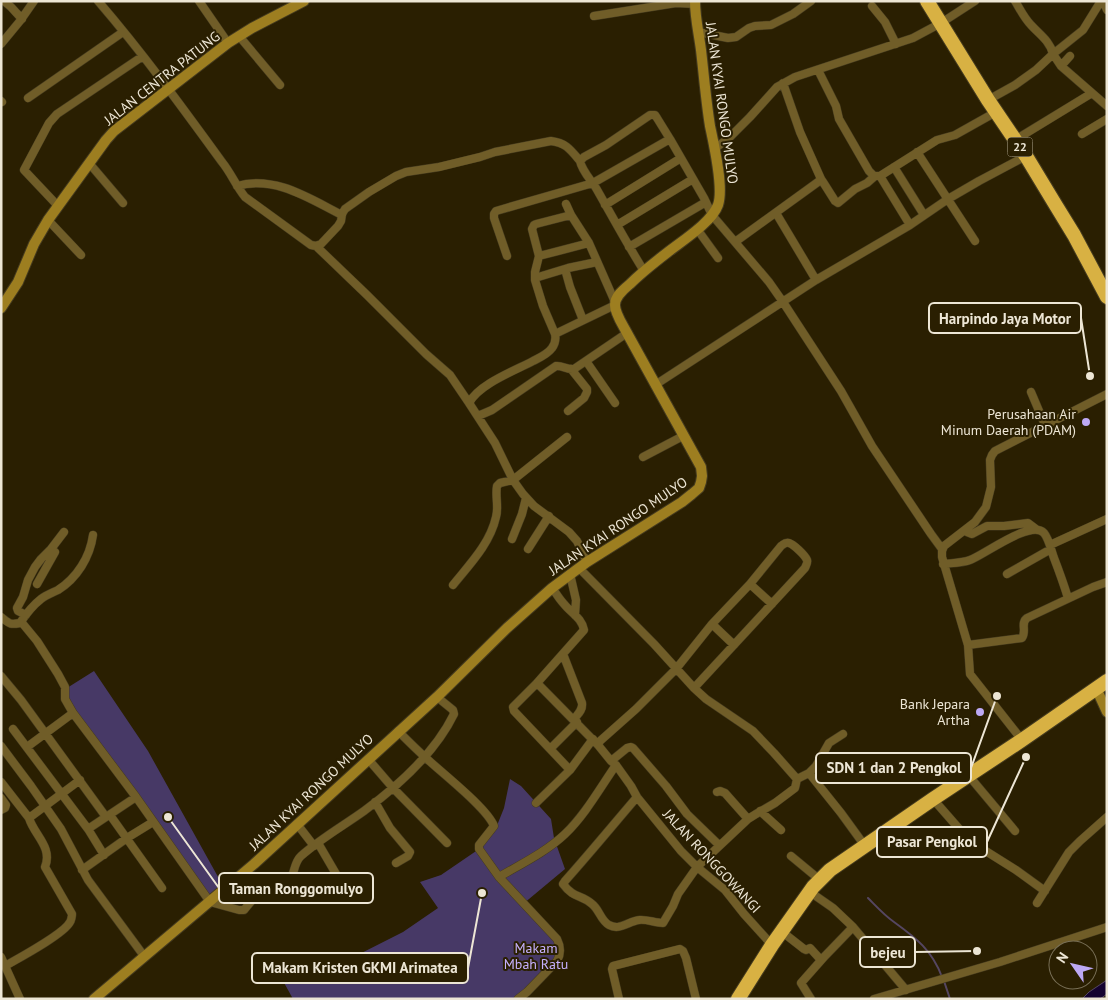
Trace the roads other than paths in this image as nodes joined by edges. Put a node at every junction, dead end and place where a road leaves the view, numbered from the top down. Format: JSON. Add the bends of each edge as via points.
{"nodes":[{"id":1,"x":4,"y":1,"type":"edge"},
{"id":2,"x":34,"y":1,"type":"edge"},
{"id":3,"x":98,"y":1,"type":"edge"},
{"id":4,"x":200,"y":1,"type":"edge"},
{"id":5,"x":811,"y":1,"type":"edge"},
{"id":6,"x":927,"y":1,"type":"edge"},
{"id":7,"x":975,"y":1,"type":"edge"},
{"id":8,"x":1014,"y":1,"type":"edge"},
{"id":9,"x":1102,"y":1,"type":"edge"},
{"id":10,"x":299,"y":3,"type":"edge"},
{"id":11,"x":695,"y":3,"type":"edge"},
{"id":12,"x":872,"y":6,"type":"dead end"},
{"id":13,"x":1107,"y":10,"type":"edge"},
{"id":14,"x":594,"y":16,"type":"dead end"},
{"id":15,"x":22,"y":19,"type":"junction"},
{"id":16,"x":941,"y":23,"type":"junction"},
{"id":17,"x":124,"y":32,"type":"junction"},
{"id":18,"x":698,"y":32,"type":"junction"},
{"id":19,"x":239,"y":36,"type":"junction"},
{"id":20,"x":228,"y":43,"type":"junction"},
{"id":21,"x":1,"y":44,"type":"edge"},
{"id":22,"x":896,"y":44,"type":"junction"},
{"id":23,"x":1053,"y":54,"type":"junction"},
{"id":24,"x":143,"y":56,"type":"junction"},
{"id":25,"x":1070,"y":56,"type":"dead end"},
{"id":26,"x":1061,"y":66,"type":"junction"},
{"id":27,"x":818,"y":70,"type":"junction"},
{"id":28,"x":783,"y":83,"type":"junction"},
{"id":29,"x":280,"y":84,"type":"dead end"},
{"id":30,"x":169,"y":90,"type":"junction"},
{"id":31,"x":1092,"y":93,"type":"junction"},
{"id":32,"x":28,"y":98,"type":"dead end"},
{"id":33,"x":992,"y":106,"type":"junction"},
{"id":34,"x":1107,"y":106,"type":"edge"},
{"id":35,"x":1107,"y":119,"type":"edge"},
{"id":36,"x":1082,"y":134,"type":"dead end"},
{"id":37,"x":670,"y":138,"type":"junction"},
{"id":38,"x":1015,"y":140,"type":"junction"},
{"id":39,"x":714,"y":149,"type":"junction"},
{"id":40,"x":917,"y":152,"type":"junction"},
{"id":41,"x":1026,"y":156,"type":"junction"},
{"id":42,"x":681,"y":158,"type":"junction"},
{"id":43,"x":580,"y":161,"type":"junction"},
{"id":44,"x":89,"y":163,"type":"junction"},
{"id":45,"x":894,"y":167,"type":"junction"},
{"id":46,"x":878,"y":176,"type":"junction"},
{"id":47,"x":820,"y":179,"type":"junction"},
{"id":48,"x":693,"y":180,"type":"junction"},
{"id":49,"x":593,"y":183,"type":"junction"},
{"id":50,"x":237,"y":186,"type":"junction"},
{"id":51,"x":948,"y":199,"type":"junction"},
{"id":52,"x":706,"y":202,"type":"junction"},
{"id":53,"x":122,"y":203,"type":"dead end"},
{"id":54,"x":566,"y":204,"type":"dead end"},
{"id":55,"x":605,"y":204,"type":"junction"},
{"id":56,"x":58,"y":206,"type":"junction"},
{"id":57,"x":776,"y":213,"type":"junction"},
{"id":58,"x":571,"y":214,"type":"junction"},
{"id":59,"x":342,"y":215,"type":"junction"},
{"id":60,"x":712,"y":215,"type":"junction"},
{"id":61,"x":924,"y":215,"type":"junction"},
{"id":62,"x":48,"y":220,"type":"junction"},
{"id":63,"x":910,"y":225,"type":"junction"},
{"id":64,"x":617,"y":226,"type":"junction"},
{"id":65,"x":697,"y":229,"type":"junction"},
{"id":66,"x":975,"y":241,"type":"dead end"},
{"id":67,"x":736,"y":242,"type":"junction"},
{"id":68,"x":589,"y":243,"type":"junction"},
{"id":69,"x":316,"y":246,"type":"junction"},
{"id":70,"x":629,"y":247,"type":"junction"},
{"id":71,"x":81,"y":255,"type":"dead end"},
{"id":72,"x":507,"y":256,"type":"dead end"},
{"id":73,"x":539,"y":256,"type":"junction"},
{"id":74,"x":718,"y":258,"type":"dead end"},
{"id":75,"x":597,"y":262,"type":"junction"},
{"id":76,"x":565,"y":269,"type":"junction"},
{"id":77,"x":644,"y":270,"type":"junction"},
{"id":78,"x":535,"y":278,"type":"junction"},
{"id":79,"x":816,"y":280,"type":"junction"},
{"id":80,"x":1106,"y":291,"type":"edge"},
{"id":81,"x":783,"y":302,"type":"junction"},
{"id":82,"x":615,"y":303,"type":"junction"},
{"id":83,"x":1,"y":308,"type":"edge"},
{"id":84,"x":583,"y":320,"type":"junction"},
{"id":85,"x":627,"y":333,"type":"junction"},
{"id":86,"x":556,"y":334,"type":"junction"},
{"id":87,"x":586,"y":361,"type":"junction"},
{"id":88,"x":571,"y":369,"type":"junction"},
{"id":89,"x":655,"y":385,"type":"junction"},
{"id":90,"x":1031,"y":392,"type":"dead end"},
{"id":91,"x":1107,"y":394,"type":"edge"},
{"id":92,"x":615,"y":403,"type":"dead end"},
{"id":93,"x":469,"y":404,"type":"junction"},
{"id":94,"x":568,"y":411,"type":"dead end"},
{"id":95,"x":478,"y":416,"type":"junction"},
{"id":96,"x":1046,"y":425,"type":"junction"},
{"id":97,"x":683,"y":436,"type":"junction"},
{"id":98,"x":567,"y":437,"type":"dead end"},
{"id":99,"x":642,"y":457,"type":"dead end"},
{"id":100,"x":513,"y":480,"type":"junction"},
{"id":101,"x":526,"y":498,"type":"junction"},
{"id":102,"x":548,"y":516,"type":"junction"},
{"id":103,"x":1107,"y":519,"type":"edge"},
{"id":104,"x":966,"y":529,"type":"junction"},
{"id":105,"x":1036,"y":529,"type":"junction"},
{"id":106,"x":64,"y":532,"type":"dead end"},
{"id":107,"x":93,"y":535,"type":"dead end"},
{"id":108,"x":512,"y":539,"type":"dead end"},
{"id":109,"x":1050,"y":547,"type":"junction"},
{"id":110,"x":528,"y":549,"type":"dead end"},
{"id":111,"x":942,"y":549,"type":"junction"},
{"id":112,"x":55,"y":552,"type":"dead end"},
{"id":113,"x":943,"y":564,"type":"junction"},
{"id":114,"x":578,"y":568,"type":"junction"},
{"id":115,"x":1007,"y":574,"type":"dead end"},
{"id":116,"x":1107,"y":582,"type":"edge"},
{"id":117,"x":38,"y":584,"type":"dead end"},
{"id":118,"x":750,"y":584,"type":"junction"},
{"id":119,"x":452,"y":585,"type":"dead end"},
{"id":120,"x":552,"y":588,"type":"junction"},
{"id":121,"x":1068,"y":598,"type":"junction"},
{"id":122,"x":772,"y":604,"type":"junction"},
{"id":123,"x":26,"y":615,"type":"junction"},
{"id":124,"x":576,"y":615,"type":"junction"},
{"id":125,"x":1,"y":617,"type":"edge"},
{"id":126,"x":20,"y":623,"type":"junction"},
{"id":127,"x":712,"y":624,"type":"junction"},
{"id":128,"x":968,"y":644,"type":"junction"},
{"id":129,"x":734,"y":645,"type":"junction"},
{"id":130,"x":563,"y":654,"type":"junction"},
{"id":131,"x":676,"y":669,"type":"junction"},
{"id":132,"x":1,"y":676,"type":"edge"},
{"id":133,"x":537,"y":682,"type":"junction"},
{"id":134,"x":1101,"y":685,"type":"edge"},
{"id":135,"x":694,"y":688,"type":"junction"},
{"id":136,"x":437,"y":696,"type":"junction"},
{"id":137,"x":1107,"y":712,"type":"edge"},
{"id":138,"x":73,"y":713,"type":"junction"},
{"id":139,"x":575,"y":721,"type":"junction"},
{"id":140,"x":13,"y":728,"type":"dead end"},
{"id":141,"x":398,"y":731,"type":"junction"},
{"id":142,"x":44,"y":733,"type":"junction"},
{"id":143,"x":843,"y":734,"type":"dead end"},
{"id":144,"x":1022,"y":740,"type":"junction"},
{"id":145,"x":596,"y":742,"type":"junction"},
{"id":146,"x":1,"y":746,"type":"edge"},
{"id":147,"x":27,"y":747,"type":"junction"},
{"id":148,"x":550,"y":749,"type":"junction"},
{"id":149,"x":425,"y":757,"type":"junction"},
{"id":150,"x":368,"y":759,"type":"junction"},
{"id":151,"x":613,"y":763,"type":"junction"},
{"id":152,"x":570,"y":770,"type":"junction"},
{"id":153,"x":809,"y":773,"type":"junction"},
{"id":154,"x":969,"y":776,"type":"junction"},
{"id":155,"x":797,"y":779,"type":"junction"},
{"id":156,"x":80,"y":780,"type":"junction"},
{"id":157,"x":1,"y":782,"type":"edge"},
{"id":158,"x":393,"y":788,"type":"junction"},
{"id":159,"x":716,"y":792,"type":"dead end"},
{"id":160,"x":61,"y":793,"type":"junction"},
{"id":161,"x":136,"y":797,"type":"junction"},
{"id":162,"x":637,"y":797,"type":"junction"},
{"id":163,"x":1,"y":798,"type":"edge"},
{"id":164,"x":933,"y":799,"type":"junction"},
{"id":165,"x":376,"y":802,"type":"junction"},
{"id":166,"x":536,"y":803,"type":"dead end"},
{"id":167,"x":45,"y":806,"type":"junction"},
{"id":168,"x":1,"y":810,"type":"edge"},
{"id":169,"x":760,"y":811,"type":"junction"},
{"id":170,"x":108,"y":816,"type":"junction"},
{"id":171,"x":1107,"y":817,"type":"edge"},
{"id":172,"x":29,"y":818,"type":"junction"},
{"id":173,"x":748,"y":819,"type":"junction"},
{"id":174,"x":153,"y":822,"type":"junction"},
{"id":175,"x":297,"y":824,"type":"junction"},
{"id":176,"x":88,"y":829,"type":"junction"},
{"id":177,"x":780,"y":830,"type":"dead end"},
{"id":178,"x":1014,"y":831,"type":"dead end"},
{"id":179,"x":127,"y":838,"type":"junction"},
{"id":180,"x":446,"y":843,"type":"dead end"},
{"id":181,"x":316,"y":844,"type":"junction"},
{"id":182,"x":719,"y":845,"type":"junction"},
{"id":183,"x":865,"y":846,"type":"junction"},
{"id":184,"x":104,"y":855,"type":"junction"},
{"id":185,"x":791,"y":856,"type":"dead end"},
{"id":186,"x":396,"y":863,"type":"dead end"},
{"id":187,"x":697,"y":867,"type":"junction"},
{"id":188,"x":82,"y":870,"type":"junction"},
{"id":189,"x":499,"y":877,"type":"junction"},
{"id":190,"x":339,"y":879,"type":"dead end"},
{"id":191,"x":820,"y":880,"type":"junction"},
{"id":192,"x":162,"y":888,"type":"dead end"},
{"id":193,"x":1045,"y":891,"type":"junction"},
{"id":194,"x":810,"y":892,"type":"junction"},
{"id":195,"x":210,"y":902,"type":"junction"},
{"id":196,"x":1038,"y":903,"type":"dead end"},
{"id":197,"x":853,"y":927,"type":"junction"},
{"id":198,"x":1107,"y":927,"type":"edge"},
{"id":199,"x":781,"y":931,"type":"junction"},
{"id":200,"x":772,"y":945,"type":"junction"},
{"id":201,"x":144,"y":956,"type":"junction"},
{"id":202,"x":1,"y":957,"type":"edge"},
{"id":203,"x":822,"y":960,"type":"junction"},
{"id":204,"x":5,"y":966,"type":"junction"},
{"id":205,"x":906,"y":990,"type":"junction"},
{"id":206,"x":898,"y":996,"type":"edge"},
{"id":207,"x":20,"y":999,"type":"edge"},
{"id":208,"x":94,"y":999,"type":"edge"},
{"id":209,"x":518,"y":999,"type":"edge"},
{"id":210,"x":619,"y":999,"type":"edge"},
{"id":211,"x":696,"y":999,"type":"edge"},
{"id":212,"x":738,"y":999,"type":"edge"},
{"id":213,"x":811,"y":999,"type":"edge"},
{"id":214,"x":874,"y":999,"type":"edge"}],
"edges":[{"from":1,"to":15,"type":"street"},
{"from":2,"to":15,"type":"street"},
{"from":3,"to":17,"type":"street"},
{"from":4,"to":20,"type":"street"},
{"from":5,"to":18,"type":"street","via":[[771,25],[749,28],[736,37]]},
{"from":6,"to":16,"type":"highway","number":"22"},
{"from":7,"to":16,"type":"street"},
{"from":8,"to":23,"type":"street","via":[[1029,24],[1048,42]]},
{"from":9,"to":13,"type":"street"},
{"from":9,"to":23,"type":"street","via":[[1083,30]]},
{"from":10,"to":19,"type":"street","name":"JALAN CENTRA PATUNG"},
{"from":11,"to":14,"type":"street"},
{"from":11,"to":18,"type":"street","name":"JALAN KYAI RONGO MULYO"},
{"from":12,"to":22,"type":"street"},
{"from":15,"to":21,"type":"street"},
{"from":16,"to":22,"type":"street"},
{"from":16,"to":33,"type":"highway","number":"22"},
{"from":17,"to":24,"type":"street"},
{"from":17,"to":32,"type":"street"},
{"from":18,"to":39,"type":"street","name":"JALAN KYAI RONGO MULYO"},
{"from":19,"to":20,"type":"street","name":"JALAN CENTRA PATUNG"},
{"from":19,"to":29,"type":"street"},
{"from":20,"to":30,"type":"street","name":"JALAN CENTRA PATUNG"},
{"from":22,"to":27,"type":"street"},
{"from":23,"to":26,"type":"street"},
{"from":23,"to":33,"type":"street"},
{"from":24,"to":30,"type":"street"},
{"from":24,"to":56,"type":"street","via":[[57,114],[46,128],[24,170]]},
{"from":25,"to":26,"type":"street"},
{"from":26,"to":31,"type":"street"},
{"from":27,"to":28,"type":"street"},
{"from":27,"to":46,"type":"street","via":[[869,171]]},
{"from":28,"to":39,"type":"street"},
{"from":28,"to":47,"type":"street"},
{"from":30,"to":44,"type":"street","name":"JALAN CENTRA PATUNG","via":[[114,131]]},
{"from":30,"to":50,"type":"street"},
{"from":31,"to":34,"type":"street"},
{"from":31,"to":38,"type":"street"},
{"from":33,"to":38,"type":"highway","number":"22"},
{"from":33,"to":40,"type":"street","via":[[955,136],[936,140]]},
{"from":35,"to":36,"type":"street"},
{"from":37,"to":42,"type":"street"},
{"from":37,"to":43,"type":"street","via":[[657,118],[650,115]]},
{"from":37,"to":49,"type":"street"},
{"from":38,"to":41,"type":"highway","number":"22"},
{"from":39,"to":60,"type":"street","name":"JALAN KYAI RONGO MULYO","via":[[720,192]]},
{"from":40,"to":45,"type":"street"},
{"from":40,"to":51,"type":"street"},
{"from":41,"to":51,"type":"street"},
{"from":41,"to":80,"type":"highway","number":"22"},
{"from":42,"to":48,"type":"street"},
{"from":42,"to":55,"type":"street"},
{"from":43,"to":49,"type":"street"},
{"from":43,"to":59,"type":"street","via":[[566,146],[550,141],[406,172],[369,192],[345,209]]},
{"from":44,"to":53,"type":"street"},
{"from":44,"to":56,"type":"street","name":"JALAN CENTRA PATUNG"},
{"from":45,"to":46,"type":"street"},
{"from":45,"to":61,"type":"street"},
{"from":46,"to":47,"type":"street","via":[[837,203]]},
{"from":46,"to":63,"type":"street"},
{"from":47,"to":57,"type":"street"},
{"from":48,"to":52,"type":"street"},
{"from":48,"to":64,"type":"street"},
{"from":49,"to":55,"type":"street"},
{"from":49,"to":72,"type":"street","via":[[496,211],[494,218]]},
{"from":50,"to":59,"type":"street","via":[[275,184]]},
{"from":50,"to":69,"type":"street","via":[[245,197],[307,243]]},
{"from":51,"to":61,"type":"street"},
{"from":51,"to":66,"type":"street"},
{"from":52,"to":60,"type":"street"},
{"from":52,"to":70,"type":"street"},
{"from":54,"to":58,"type":"street"},
{"from":55,"to":64,"type":"street"},
{"from":56,"to":62,"type":"street","name":"JALAN CENTRA PATUNG"},
{"from":57,"to":67,"type":"street"},
{"from":57,"to":79,"type":"street"},
{"from":58,"to":68,"type":"street"},
{"from":58,"to":73,"type":"street","via":[[534,225],[532,229]]},
{"from":59,"to":69,"type":"street","via":[[338,226]]},
{"from":60,"to":65,"type":"street","name":"JALAN KYAI RONGO MULYO"},
{"from":60,"to":67,"type":"street"},
{"from":61,"to":63,"type":"street"},
{"from":62,"to":71,"type":"street"},
{"from":62,"to":83,"type":"street","name":"JALAN CENTRA PATUNG","via":[[18,282]]},
{"from":63,"to":79,"type":"street"},
{"from":64,"to":70,"type":"street"},
{"from":65,"to":74,"type":"street"},
{"from":65,"to":77,"type":"street","name":"JALAN KYAI RONGO MULYO"},
{"from":67,"to":81,"type":"street"},
{"from":68,"to":73,"type":"street"},
{"from":68,"to":75,"type":"street"},
{"from":69,"to":93,"type":"street","via":[[450,375]]},
{"from":70,"to":77,"type":"street"},
{"from":73,"to":78,"type":"street"},
{"from":75,"to":76,"type":"street"},
{"from":75,"to":82,"type":"street"},
{"from":76,"to":78,"type":"street"},
{"from":76,"to":84,"type":"street"},
{"from":77,"to":82,"type":"street","name":"JALAN KYAI RONGO MULYO","via":[[623,290]]},
{"from":78,"to":86,"type":"street"},
{"from":79,"to":81,"type":"street"},
{"from":81,"to":89,"type":"street"},
{"from":81,"to":111,"type":"street","via":[[872,446]]},
{"from":82,"to":84,"type":"street"},
{"from":82,"to":85,"type":"street","name":"JALAN KYAI RONGO MULYO"},
{"from":84,"to":86,"type":"street"},
{"from":85,"to":87,"type":"street"},
{"from":85,"to":89,"type":"street","name":"JALAN KYAI RONGO MULYO"},
{"from":86,"to":93,"type":"street","via":[[550,351],[496,380]]},
{"from":87,"to":88,"type":"street"},
{"from":87,"to":92,"type":"street"},
{"from":88,"to":94,"type":"street","via":[[587,392]]},
{"from":88,"to":95,"type":"street","via":[[556,366],[492,410]]},
{"from":89,"to":97,"type":"street","name":"JALAN KYAI RONGO MULYO"},
{"from":90,"to":96,"type":"street"},
{"from":91,"to":96,"type":"street"},
{"from":93,"to":95,"type":"street"},
{"from":95,"to":100,"type":"street"},
{"from":96,"to":104,"type":"street","via":[[993,453],[988,502]]},
{"from":97,"to":99,"type":"street"},
{"from":97,"to":114,"type":"street","name":"JALAN KYAI RONGO MULYO","via":[[701,467],[699,488]]},
{"from":98,"to":100,"type":"street"},
{"from":100,"to":101,"type":"street"},
{"from":100,"to":119,"type":"street","via":[[497,486],[496,516],[488,537],[480,552]]},
{"from":101,"to":102,"type":"street"},
{"from":101,"to":108,"type":"street"},
{"from":102,"to":110,"type":"street"},
{"from":102,"to":114,"type":"street","via":[[577,541]]},
{"from":103,"to":109,"type":"street"},
{"from":104,"to":105,"type":"street","via":[[972,534],[987,526],[1028,523]]},
{"from":104,"to":111,"type":"street"},
{"from":105,"to":109,"type":"street","via":[[1044,533]]},
{"from":105,"to":113,"type":"street","via":[[996,545],[970,561]]},
{"from":106,"to":123,"type":"street","via":[[28,580],[17,608]]},
{"from":107,"to":123,"type":"street","via":[[88,555],[75,574],[32,606]]},
{"from":109,"to":115,"type":"street"},
{"from":109,"to":121,"type":"street"},
{"from":111,"to":113,"type":"street"},
{"from":112,"to":117,"type":"street"},
{"from":113,"to":128,"type":"street"},
{"from":114,"to":120,"type":"street","name":"JALAN KYAI RONGO MULYO"},
{"from":114,"to":124,"type":"street"},
{"from":114,"to":131,"type":"street"},
{"from":116,"to":121,"type":"street"},
{"from":118,"to":122,"type":"street"},
{"from":118,"to":122,"type":"street","via":[[783,544],[789,543],[799,550],[806,558],[806,565]]},
{"from":118,"to":127,"type":"street"},
{"from":120,"to":124,"type":"street"},
{"from":120,"to":136,"type":"street","name":"JALAN KYAI RONGO MULYO"},
{"from":121,"to":128,"type":"street","via":[[1025,620],[1024,635],[1020,638]]},
{"from":122,"to":129,"type":"street"},
{"from":123,"to":126,"type":"street"},
{"from":124,"to":130,"type":"street","via":[[584,630]]},
{"from":125,"to":126,"type":"street","via":[[9,624]]},
{"from":126,"to":138,"type":"street","via":[[37,641],[58,674]]},
{"from":127,"to":129,"type":"street"},
{"from":127,"to":131,"type":"street"},
{"from":128,"to":144,"type":"street","via":[[970,674]]},
{"from":129,"to":135,"type":"street"},
{"from":130,"to":133,"type":"street"},
{"from":130,"to":139,"type":"street","via":[[583,707]]},
{"from":131,"to":135,"type":"street"},
{"from":131,"to":145,"type":"street","via":[[636,709]]},
{"from":132,"to":142,"type":"street"},
{"from":133,"to":139,"type":"street","name":"JALAN RONGGOWANGI"},
{"from":133,"to":148,"type":"street","via":[[513,709]]},
{"from":134,"to":137,"type":"street"},
{"from":134,"to":144,"type":"highway"},
{"from":135,"to":155,"type":"street","via":[[753,731]]},
{"from":136,"to":141,"type":"street","name":"JALAN KYAI RONGO MULYO"},
{"from":136,"to":149,"type":"street","via":[[454,714]]},
{"from":138,"to":142,"type":"street"},
{"from":138,"to":161,"type":"street"},
{"from":139,"to":145,"type":"street","name":"JALAN RONGGOWANGI"},
{"from":139,"to":148,"type":"street"},
{"from":140,"to":147,"type":"street"},
{"from":141,"to":149,"type":"street"},
{"from":141,"to":150,"type":"street","name":"JALAN KYAI RONGO MULYO"},
{"from":142,"to":147,"type":"street"},
{"from":142,"to":156,"type":"street"},
{"from":143,"to":153,"type":"street","via":[[829,743]]},
{"from":144,"to":154,"type":"highway"},
{"from":145,"to":151,"type":"street","name":"JALAN RONGGOWANGI"},
{"from":145,"to":152,"type":"street"},
{"from":146,"to":167,"type":"street"},
{"from":147,"to":160,"type":"street"},
{"from":148,"to":152,"type":"street"},
{"from":149,"to":158,"type":"street"},
{"from":149,"to":189,"type":"street","via":[[492,821],[494,826],[478,847]]},
{"from":150,"to":158,"type":"street"},
{"from":150,"to":175,"type":"street","name":"JALAN KYAI RONGO MULYO"},
{"from":151,"to":162,"type":"street","name":"JALAN RONGGOWANGI"},
{"from":151,"to":182,"type":"street","via":[[627,748],[633,748],[687,814]]},
{"from":151,"to":189,"type":"street","via":[[590,804],[566,833]]},
{"from":152,"to":166,"type":"street"},
{"from":153,"to":155,"type":"street"},
{"from":153,"to":183,"type":"street"},
{"from":154,"to":164,"type":"highway"},
{"from":154,"to":178,"type":"street"},
{"from":155,"to":169,"type":"street","via":[[796,788]]},
{"from":156,"to":160,"type":"street"},
{"from":156,"to":170,"type":"street"},
{"from":157,"to":172,"type":"street"},
{"from":158,"to":165,"type":"street"},
{"from":158,"to":180,"type":"street"},
{"from":159,"to":173,"type":"street","via":[[725,793]]},
{"from":160,"to":167,"type":"street"},
{"from":160,"to":176,"type":"street"},
{"from":161,"to":170,"type":"street"},
{"from":161,"to":174,"type":"street"},
{"from":162,"to":187,"type":"street","name":"JALAN RONGGOWANGI"},
{"from":162,"to":187,"type":"street","via":[[563,884],[571,893],[594,905],[610,926],[617,928],[641,920],[661,923]]},
{"from":163,"to":168,"type":"street","via":[[6,805]]},
{"from":164,"to":183,"type":"highway"},
{"from":164,"to":193,"type":"street","via":[[973,843]]},
{"from":165,"to":181,"type":"street"},
{"from":165,"to":186,"type":"street","via":[[390,828],[410,852]]},
{"from":167,"to":172,"type":"street"},
{"from":167,"to":188,"type":"street"},
{"from":169,"to":173,"type":"street"},
{"from":169,"to":177,"type":"street"},
{"from":170,"to":176,"type":"street"},
{"from":170,"to":179,"type":"street"},
{"from":171,"to":193,"type":"street","via":[[1069,852]]},
{"from":172,"to":204,"type":"street","via":[[44,846],[45,867],[72,918],[57,934]]},
{"from":173,"to":182,"type":"street"},
{"from":174,"to":179,"type":"street"},
{"from":174,"to":195,"type":"street"},
{"from":175,"to":181,"type":"street"},
{"from":175,"to":195,"type":"street","name":"JALAN KYAI RONGO MULYO"},
{"from":176,"to":184,"type":"street"},
{"from":179,"to":184,"type":"street"},
{"from":179,"to":192,"type":"street"},
{"from":181,"to":190,"type":"street"},
{"from":181,"to":195,"type":"street","via":[[300,857],[293,877],[285,886],[262,892],[244,910]]},
{"from":182,"to":187,"type":"street"},
{"from":183,"to":191,"type":"highway"},
{"from":184,"to":188,"type":"street"},
{"from":185,"to":191,"type":"street"},
{"from":187,"to":200,"type":"street","name":"JALAN RONGGOWANGI","via":[[725,890]]},
{"from":188,"to":201,"type":"street"},
{"from":189,"to":209,"type":"street","via":[[560,946],[560,955],[554,965]]},
{"from":191,"to":194,"type":"highway"},
{"from":193,"to":196,"type":"street"},
{"from":194,"to":197,"type":"street"},
{"from":194,"to":199,"type":"highway"},
{"from":195,"to":201,"type":"street","name":"JALAN KYAI RONGO MULYO"},
{"from":197,"to":203,"type":"street"},
{"from":197,"to":205,"type":"street"},
{"from":198,"to":205,"type":"street"},
{"from":199,"to":200,"type":"highway"},
{"from":199,"to":203,"type":"street","via":[[804,949],[810,948]]},
{"from":200,"to":212,"type":"highway"},
{"from":201,"to":208,"type":"street","name":"JALAN KYAI RONGO MULYO"},
{"from":202,"to":204,"type":"street"},
{"from":203,"to":213,"type":"street","via":[[801,983]]},
{"from":204,"to":207,"type":"street"},
{"from":205,"to":206,"type":"street"},
{"from":206,"to":214,"type":"street"},
{"from":210,"to":211,"type":"street","via":[[612,966],[680,949],[686,958]]}]}
